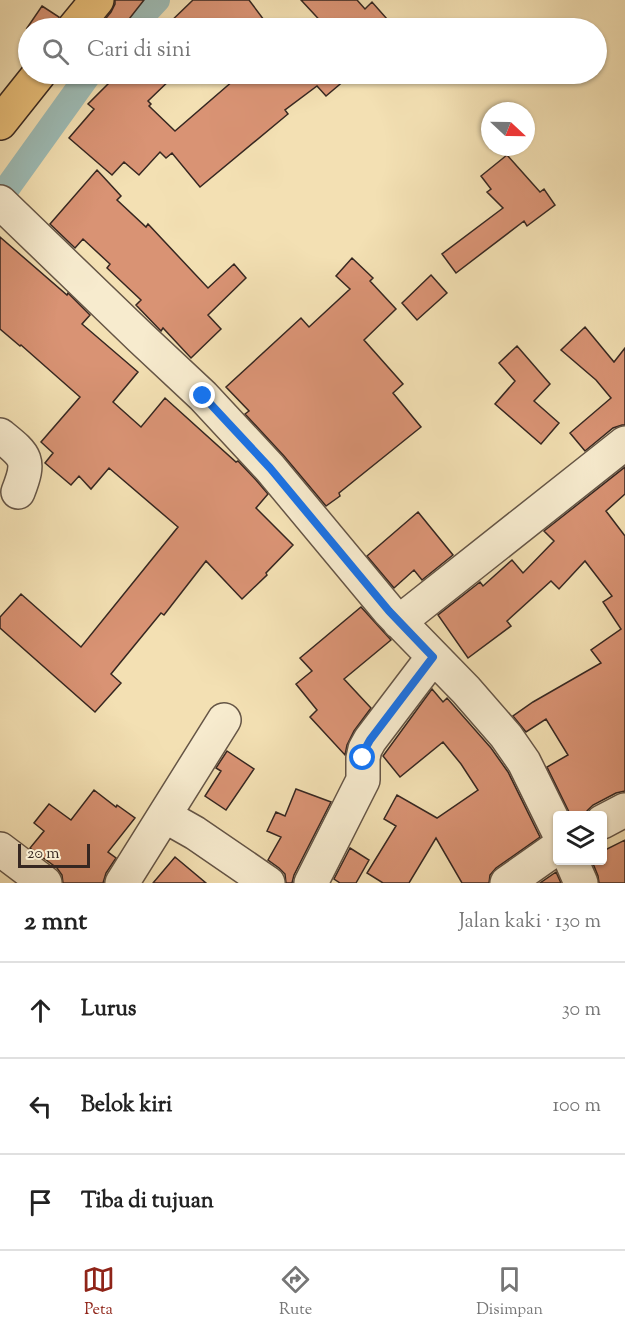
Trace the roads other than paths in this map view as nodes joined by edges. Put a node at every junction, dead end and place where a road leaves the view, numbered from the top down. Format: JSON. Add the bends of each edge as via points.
{"nodes":[{"id":1,"x":97,"y":0,"type":"edge"},
{"id":2,"x":82,"y":18,"type":"edge"},
{"id":3,"x":31,"y":84,"type":"edge"},
{"id":4,"x":0,"y":123,"type":"edge"},
{"id":5,"x":3,"y":205,"type":"edge"},
{"id":6,"x":0,"y":435,"type":"edge"},
{"id":7,"x":625,"y":443,"type":"edge"},
{"id":8,"x":18,"y":492,"type":"dead end"},
{"id":9,"x":399,"y":622,"type":"junction"},
{"id":10,"x":433,"y":657,"type":"junction"},
{"id":11,"x":224,"y":720,"type":"dead end"},
{"id":12,"x":625,"y":810,"type":"edge"},
{"id":13,"x":165,"y":816,"type":"junction"},
{"id":14,"x":607,"y":820,"type":"edge"},
{"id":15,"x":553,"y":821,"type":"edge"},
{"id":16,"x":0,"y":849,"type":"edge"},
{"id":17,"x":553,"y":851,"type":"edge"},
{"id":18,"x":573,"y":865,"type":"edge"},
{"id":19,"x":316,"y":882,"type":"edge"},
{"id":20,"x":45,"y":883,"type":"edge"},
{"id":21,"x":122,"y":883,"type":"edge"},
{"id":22,"x":268,"y":883,"type":"edge"},
{"id":23,"x":507,"y":883,"type":"edge"},
{"id":24,"x":581,"y":883,"type":"edge"}],
"edges":[{"from":1,"to":2,"type":"main road"},
{"from":3,"to":4,"type":"main road"},
{"from":5,"to":9,"type":"street","via":[[203,396],[270,468]]},
{"from":6,"to":8,"type":"street","via":[[25,460],[26,471]]},
{"from":7,"to":9,"type":"street"},
{"from":9,"to":10,"type":"street"},
{"from":10,"to":15,"type":"street","via":[[517,750]]},
{"from":10,"to":19,"type":"street","via":[[365,749],[363,780]]},
{"from":11,"to":13,"type":"street"},
{"from":12,"to":14,"type":"street"},
{"from":13,"to":21,"type":"street"},
{"from":13,"to":22,"type":"street"},
{"from":16,"to":20,"type":"street"},
{"from":17,"to":23,"type":"street"},
{"from":18,"to":24,"type":"street"}]}
